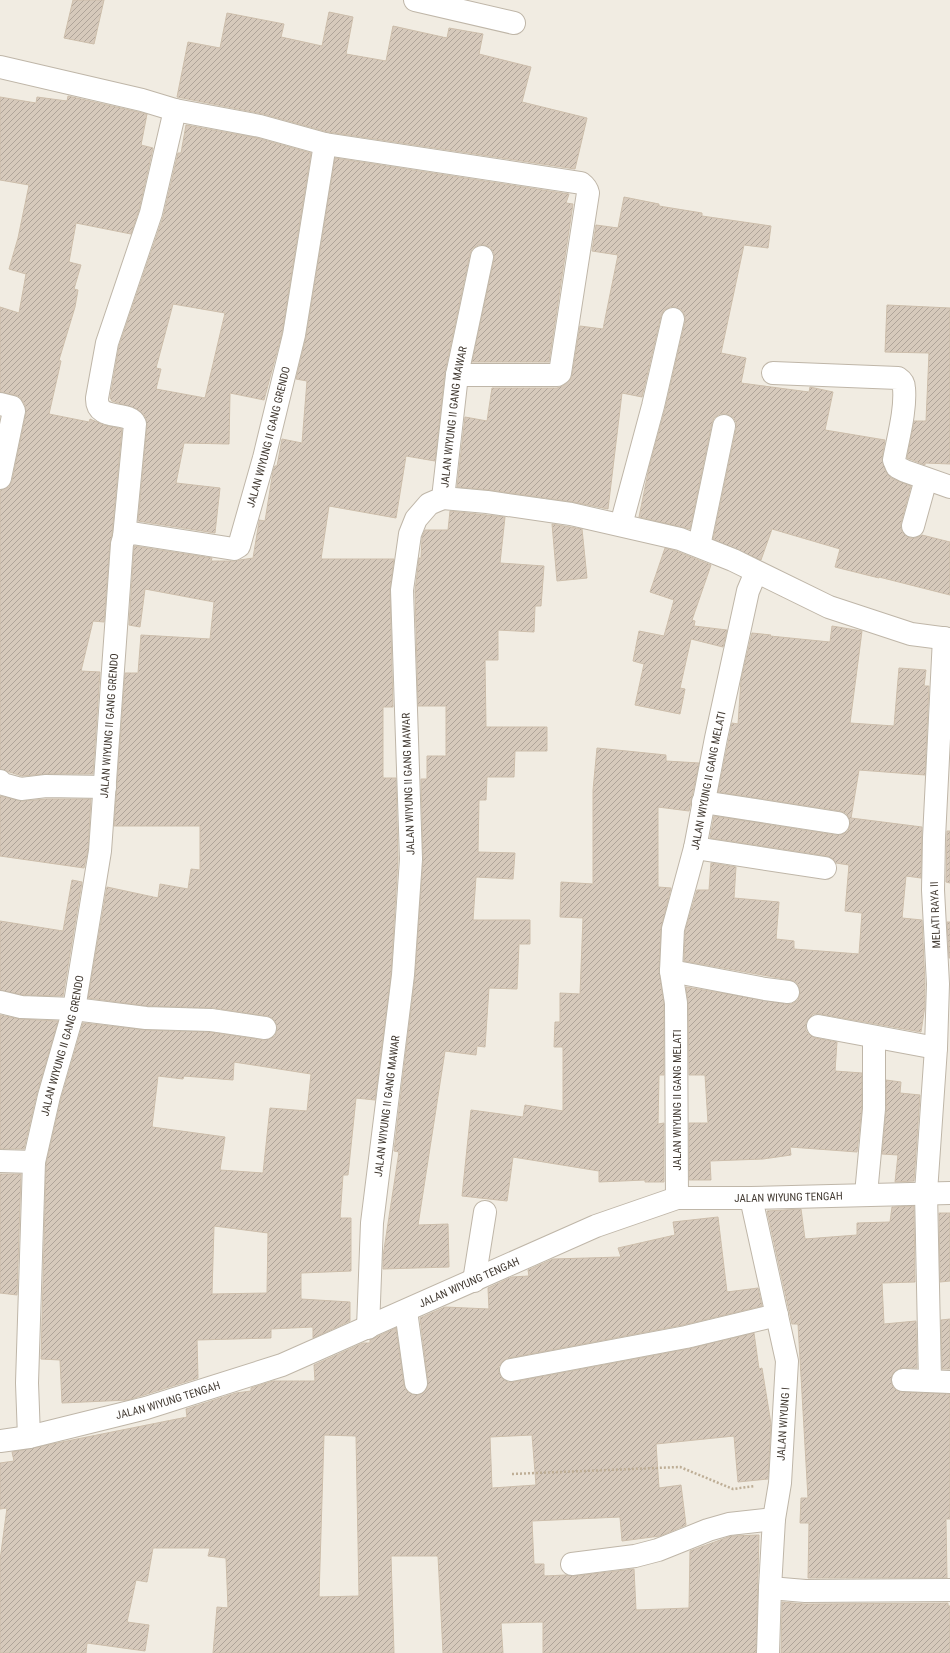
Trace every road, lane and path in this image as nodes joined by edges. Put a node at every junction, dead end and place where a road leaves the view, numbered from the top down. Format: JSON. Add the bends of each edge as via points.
{"nodes":[{"id":1,"x":415,"y":0,"type":"edge"},
{"id":2,"x":514,"y":23,"type":"dead end"},
{"id":3,"x":0,"y":67,"type":"edge"},
{"id":4,"x":175,"y":110,"type":"junction"},
{"id":5,"x":325,"y":144,"type":"junction"},
{"id":6,"x":482,"y":257,"type":"dead end"},
{"id":7,"x":673,"y":319,"type":"dead end"},
{"id":8,"x":773,"y":373,"type":"dead end"},
{"id":9,"x":457,"y":375,"type":"junction"},
{"id":10,"x":0,"y":404,"type":"edge"},
{"id":11,"x":724,"y":426,"type":"dead end"},
{"id":12,"x":0,"y":478,"type":"edge"},
{"id":13,"x":926,"y":479,"type":"junction"},
{"id":14,"x":950,"y":487,"type":"edge"},
{"id":15,"x":443,"y":498,"type":"junction"},
{"id":16,"x":621,"y":526,"type":"junction"},
{"id":17,"x":913,"y":526,"type":"dead end"},
{"id":18,"x":124,"y":537,"type":"junction"},
{"id":19,"x":699,"y":546,"type":"junction"},
{"id":20,"x":756,"y":572,"type":"junction"},
{"id":21,"x":947,"y":639,"type":"edge"},
{"id":22,"x":0,"y":781,"type":"edge"},
{"id":23,"x":105,"y":787,"type":"junction"},
{"id":24,"x":703,"y":802,"type":"junction"},
{"id":25,"x":838,"y":824,"type":"dead end"},
{"id":26,"x":942,"y":835,"type":"edge"},
{"id":27,"x":695,"y":848,"type":"junction"},
{"id":28,"x":825,"y":868,"type":"dead end"},
{"id":29,"x":671,"y":971,"type":"junction"},
{"id":30,"x":788,"y":992,"type":"dead end"},
{"id":31,"x":0,"y":1002,"type":"edge"},
{"id":32,"x":74,"y":1009,"type":"junction"},
{"id":33,"x":818,"y":1026,"type":"dead end"},
{"id":34,"x":264,"y":1028,"type":"dead end"},
{"id":35,"x":874,"y":1038,"type":"junction"},
{"id":36,"x":936,"y":1048,"type":"junction"},
{"id":37,"x":0,"y":1161,"type":"edge"},
{"id":38,"x":34,"y":1162,"type":"junction"},
{"id":39,"x":926,"y":1192,"type":"junction"},
{"id":40,"x":950,"y":1192,"type":"edge"},
{"id":41,"x":866,"y":1194,"type":"junction"},
{"id":42,"x":677,"y":1198,"type":"junction"},
{"id":43,"x":752,"y":1198,"type":"junction"},
{"id":44,"x":485,"y":1212,"type":"dead end"},
{"id":45,"x":474,"y":1281,"type":"junction"},
{"id":46,"x":406,"y":1311,"type":"junction"},
{"id":47,"x":777,"y":1315,"type":"junction"},
{"id":48,"x":368,"y":1328,"type":"junction"},
{"id":49,"x":511,"y":1370,"type":"dead end"},
{"id":50,"x":903,"y":1380,"type":"dead end"},
{"id":51,"x":940,"y":1381,"type":"edge"},
{"id":52,"x":416,"y":1383,"type":"dead end"},
{"id":53,"x":29,"y":1437,"type":"junction"},
{"id":54,"x":0,"y":1441,"type":"edge"},
{"id":55,"x":512,"y":1474,"type":"dead end"},
{"id":56,"x":780,"y":1483,"type":"junction"},
{"id":57,"x":774,"y":1519,"type":"junction"},
{"id":58,"x":572,"y":1564,"type":"dead end"},
{"id":59,"x":770,"y":1588,"type":"junction"},
{"id":60,"x":950,"y":1590,"type":"edge"},
{"id":61,"x":768,"y":1653,"type":"edge"}],
"edges":[{"from":1,"to":2,"type":"street"},
{"from":3,"to":4,"type":"street"},
{"from":4,"to":5,"type":"street","via":[[260,126]]},
{"from":4,"to":18,"type":"street","via":[[151,213],[107,343],[97,398],[98,407],[105,413],[132,420],[135,424]]},
{"from":5,"to":9,"type":"street","via":[[581,183],[587,188],[560,373]]},
{"from":5,"to":18,"type":"street","name":"JALAN WIYUNG II GANG GRENDO","via":[[294,335],[239,546],[234,549],[132,533]]},
{"from":6,"to":9,"type":"street","name":"JALAN WIYUNG II GANG MAWAR"},
{"from":7,"to":16,"type":"street"},
{"from":8,"to":13,"type":"street","via":[[898,378],[904,387],[903,408],[894,460],[897,466]]},
{"from":9,"to":15,"type":"street","name":"JALAN WIYUNG II GANG MAWAR"},
{"from":10,"to":12,"type":"street","via":[[12,407],[14,411]]},
{"from":11,"to":19,"type":"street"},
{"from":13,"to":14,"type":"street"},
{"from":13,"to":17,"type":"street"},
{"from":15,"to":16,"type":"street","via":[[570,514]]},
{"from":15,"to":48,"type":"street","name":"JALAN WIYUNG II GANG MAWAR","via":[[429,504],[416,519],[410,534],[402,590],[411,859],[403,975],[372,1223]]},
{"from":16,"to":19,"type":"street","via":[[680,539]]},
{"from":18,"to":23,"type":"street","name":"JALAN WIYUNG II GANG GRENDO"},
{"from":19,"to":20,"type":"street"},
{"from":20,"to":21,"type":"street","via":[[829,607],[911,634]]},
{"from":20,"to":24,"type":"street","name":"JALAN WIYUNG II GANG MELATI","via":[[748,591]]},
{"from":21,"to":26,"type":"street","name":"MELATI RAYA II"},
{"from":22,"to":23,"type":"street","via":[[21,789],[46,786]]},
{"from":23,"to":32,"type":"street","name":"JALAN WIYUNG II GANG GRENDO","via":[[100,851]]},
{"from":24,"to":25,"type":"street"},
{"from":24,"to":27,"type":"street","name":"JALAN WIYUNG II GANG MELATI"},
{"from":26,"to":36,"type":"street","name":"MELATI RAYA II","via":[[933,890],[938,984]]},
{"from":27,"to":28,"type":"street"},
{"from":27,"to":29,"type":"street","name":"JALAN WIYUNG II GANG MELATI","via":[[673,929]]},
{"from":29,"to":30,"type":"street"},
{"from":29,"to":42,"type":"street","name":"JALAN WIYUNG II GANG MELATI","via":[[676,1003]]},
{"from":31,"to":32,"type":"street","via":[[21,1007]]},
{"from":32,"to":34,"type":"street","via":[[146,1018],[212,1020]]},
{"from":32,"to":38,"type":"street","name":"JALAN WIYUNG II GANG GRENDO","via":[[49,1096]]},
{"from":33,"to":35,"type":"street"},
{"from":35,"to":36,"type":"street"},
{"from":35,"to":41,"type":"street","via":[[874,1109]]},
{"from":36,"to":39,"type":"street","name":"MELATI RAYA II"},
{"from":37,"to":38,"type":"street"},
{"from":38,"to":53,"type":"street","name":"JALAN WIYUNG II GANG GRENDO"},
{"from":39,"to":40,"type":"street","name":"JALAN WIYUNG TENGAH"},
{"from":39,"to":41,"type":"street","name":"JALAN WIYUNG TENGAH"},
{"from":39,"to":51,"type":"street","name":"MELATI RAYA II"},
{"from":41,"to":43,"type":"street","name":"JALAN WIYUNG TENGAH"},
{"from":42,"to":43,"type":"street","name":"JALAN WIYUNG TENGAH"},
{"from":42,"to":45,"type":"street","name":"JALAN WIYUNG TENGAH","via":[[596,1226]]},
{"from":43,"to":47,"type":"street","name":"JALAN WIYUNG I"},
{"from":44,"to":45,"type":"street"},
{"from":45,"to":46,"type":"street","name":"JALAN WIYUNG TENGAH"},
{"from":46,"to":48,"type":"street","name":"JALAN WIYUNG TENGAH"},
{"from":46,"to":52,"type":"street"},
{"from":47,"to":49,"type":"street","via":[[686,1337]]},
{"from":47,"to":56,"type":"street","name":"JALAN WIYUNG I","via":[[787,1362]]},
{"from":48,"to":53,"type":"street","name":"JALAN WIYUNG TENGAH","via":[[282,1365],[146,1408]]},
{"from":50,"to":51,"type":"street"},
{"from":53,"to":54,"type":"street","name":"JALAN WIYUNG TENGAH"},
{"from":55,"to":56,"type":"path","via":[[680,1467],[733,1489]]},
{"from":56,"to":57,"type":"street","name":"JALAN WIYUNG I"},
{"from":57,"to":58,"type":"street","via":[[722,1526],[635,1556]]},
{"from":57,"to":59,"type":"street","name":"JALAN WIYUNG I"},
{"from":59,"to":60,"type":"street","via":[[805,1591]]},
{"from":59,"to":61,"type":"street","name":"JALAN WIYUNG I"}]}
